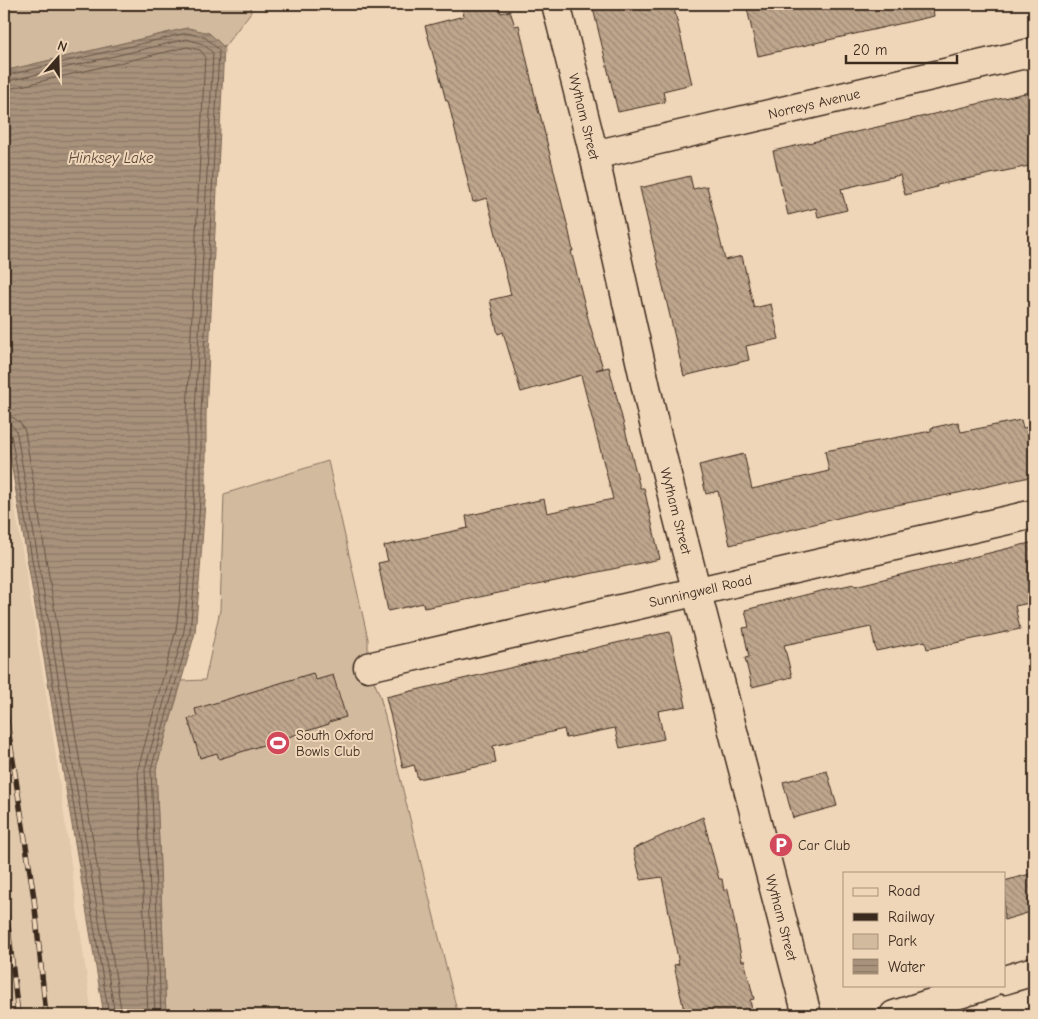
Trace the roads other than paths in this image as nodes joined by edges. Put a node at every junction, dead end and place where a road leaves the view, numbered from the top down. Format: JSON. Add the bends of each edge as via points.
{"nodes":[{"id":1,"x":556,"y":4,"type":"edge"},
{"id":2,"x":1034,"y":52,"type":"edge"},
{"id":3,"x":594,"y":155,"type":"junction"},
{"id":4,"x":1034,"y":514,"type":"edge"},
{"id":5,"x":697,"y":593,"type":"junction"},
{"id":6,"x":368,"y":667,"type":"dead end"},
{"id":7,"x":1034,"y":971,"type":"edge"},
{"id":8,"x":1006,"y":979,"type":"edge"},
{"id":9,"x":985,"y":986,"type":"edge"},
{"id":10,"x":807,"y":1015,"type":"edge"},
{"id":11,"x":894,"y":1015,"type":"edge"}],
"edges":[{"from":1,"to":3,"type":"street","name":"Wytham Street"},
{"from":2,"to":3,"type":"street","name":"Norreys Avenue"},
{"from":3,"to":5,"type":"street","name":"Wytham Street","via":[[656,432]]},
{"from":4,"to":5,"type":"street","name":"Sunningwell Road"},
{"from":5,"to":6,"type":"street","name":"Sunningwell Road"},
{"from":5,"to":10,"type":"street","name":"Wytham Street"},
{"from":7,"to":8,"type":"street"},
{"from":9,"to":11,"type":"street"}]}
